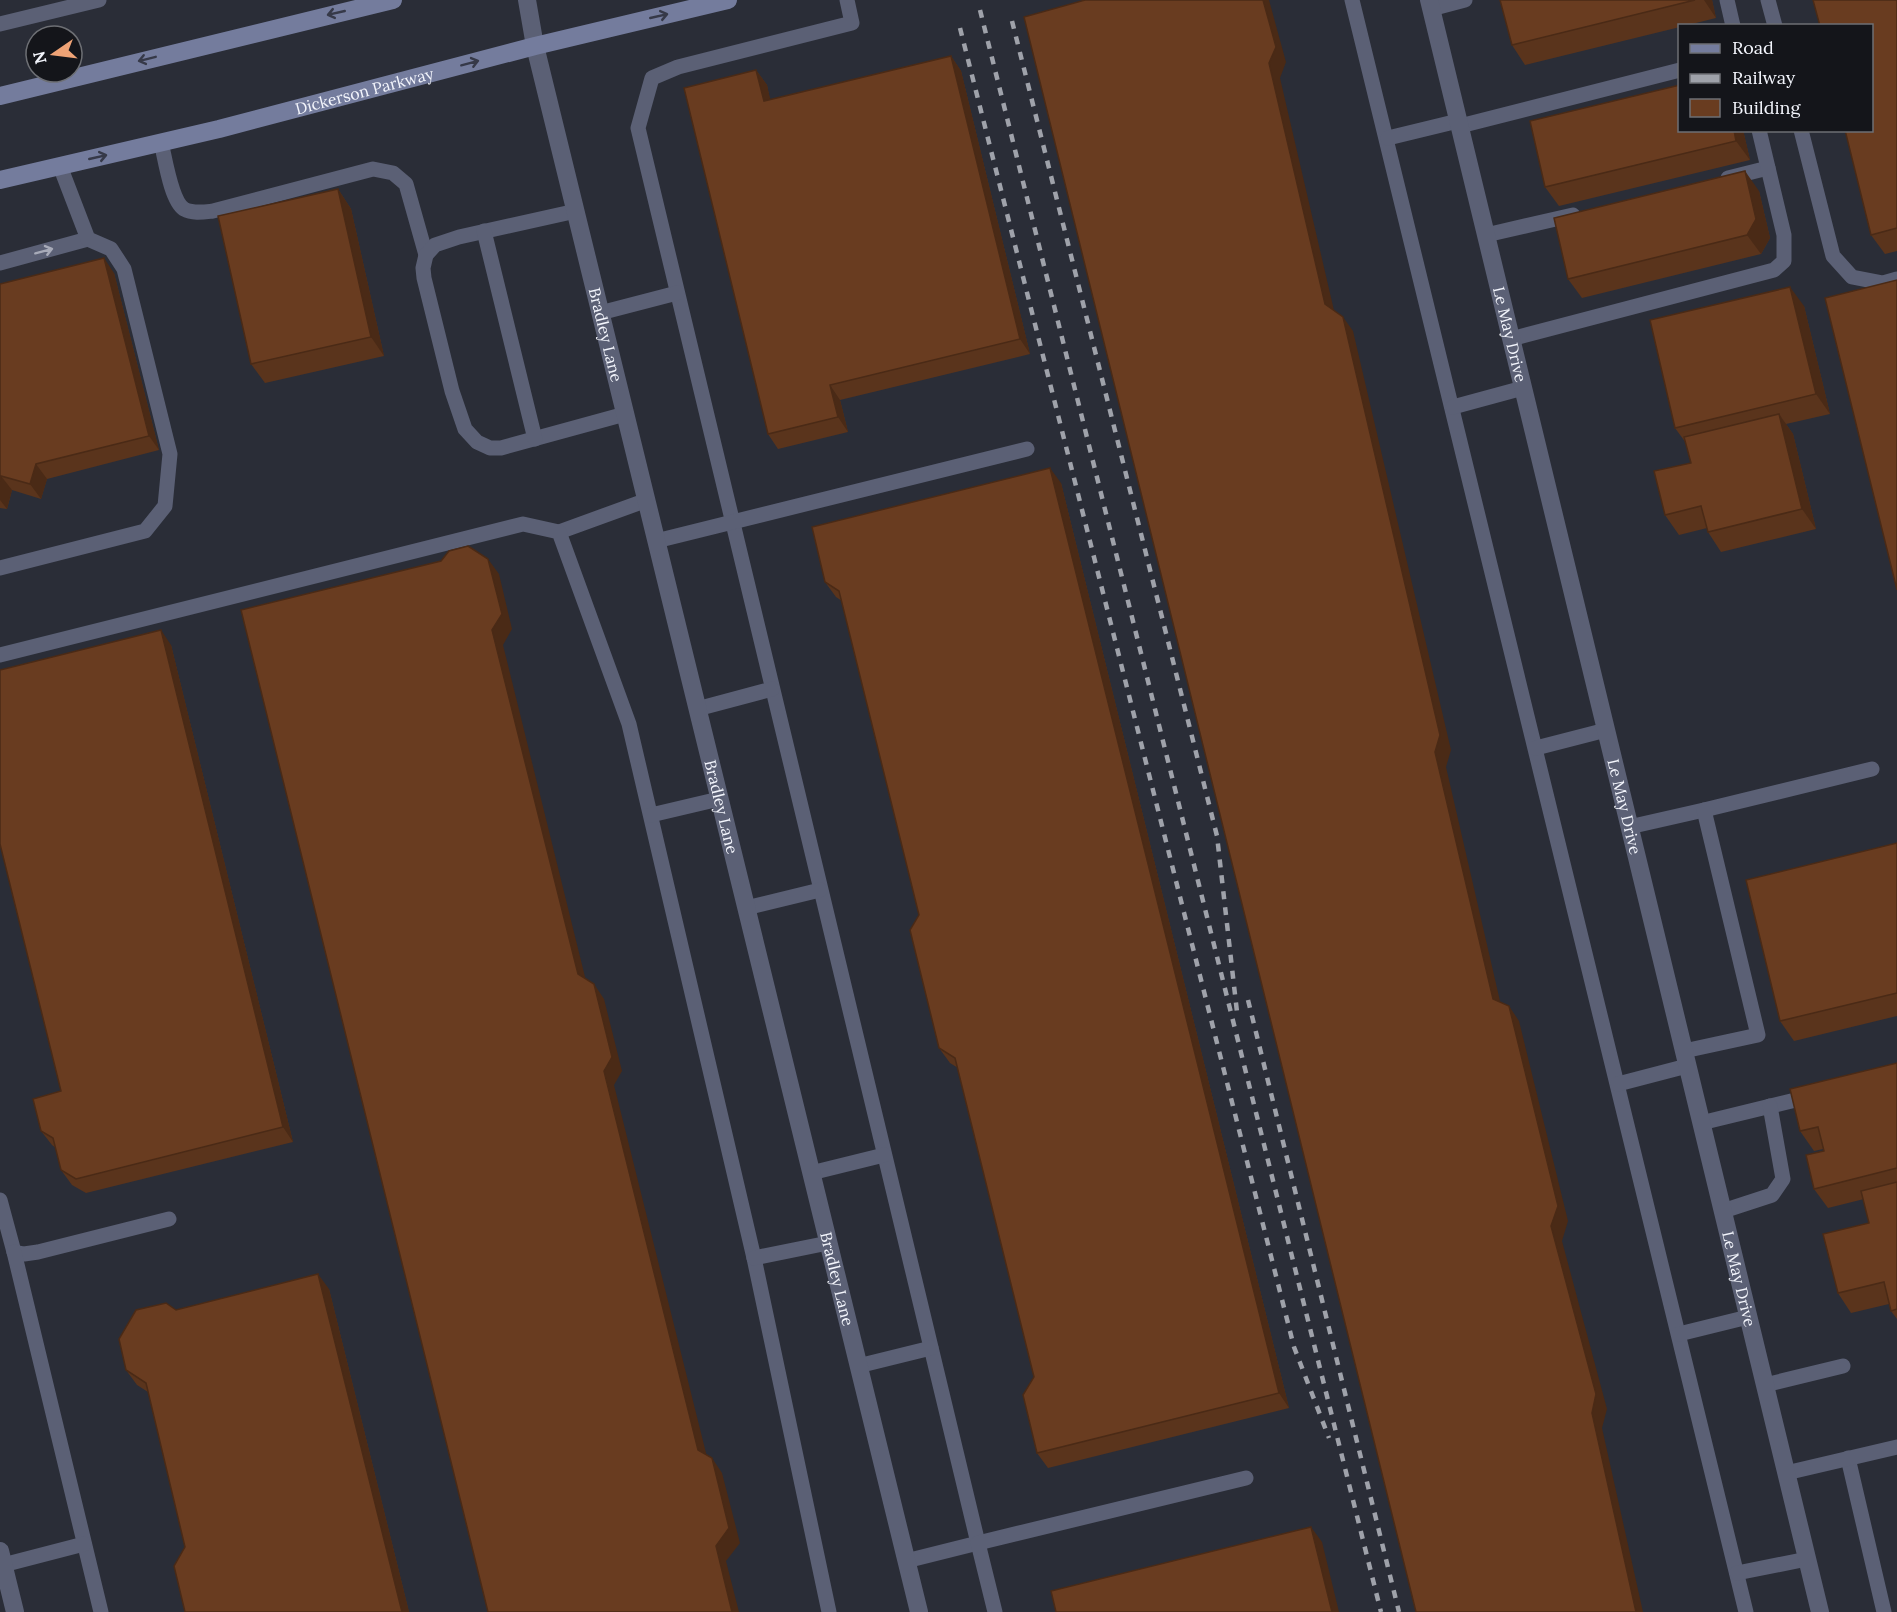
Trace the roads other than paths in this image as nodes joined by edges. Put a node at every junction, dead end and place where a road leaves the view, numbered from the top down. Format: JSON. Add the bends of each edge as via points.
{"nodes":[{"id":1,"x":99,"y":0,"type":"edge"},
{"id":2,"x":393,"y":0,"type":"edge"},
{"id":3,"x":526,"y":0,"type":"edge"},
{"id":4,"x":728,"y":0,"type":"edge"},
{"id":5,"x":847,"y":0,"type":"edge"},
{"id":6,"x":1352,"y":0,"type":"edge"},
{"id":7,"x":1466,"y":0,"type":"edge"},
{"id":8,"x":1727,"y":0,"type":"edge"},
{"id":9,"x":1768,"y":0,"type":"edge"},
{"id":10,"x":1430,"y":4,"type":"edge"},
{"id":11,"x":0,"y":24,"type":"edge"},
{"id":12,"x":1733,"y":24,"type":"edge"},
{"id":13,"x":1774,"y":24,"type":"edge"},
{"id":14,"x":535,"y":46,"type":"junction"},
{"id":15,"x":1678,"y":70,"type":"edge"},
{"id":16,"x":0,"y":96,"type":"edge"},
{"id":17,"x":1459,"y":124,"type":"junction"},
{"id":18,"x":1759,"y":132,"type":"edge"},
{"id":19,"x":1802,"y":132,"type":"edge"},
{"id":20,"x":1388,"y":138,"type":"junction"},
{"id":21,"x":161,"y":142,"type":"junction"},
{"id":22,"x":60,"y":166,"type":"junction"},
{"id":23,"x":1768,"y":168,"type":"junction"},
{"id":24,"x":0,"y":180,"type":"edge"},
{"id":25,"x":1711,"y":182,"type":"edge"},
{"id":26,"x":1587,"y":211,"type":"edge"},
{"id":27,"x":576,"y":212,"type":"junction"},
{"id":28,"x":484,"y":231,"type":"junction"},
{"id":29,"x":1486,"y":236,"type":"junction"},
{"id":30,"x":88,"y":239,"type":"junction"},
{"id":31,"x":426,"y":255,"type":"junction"},
{"id":32,"x":0,"y":263,"type":"edge"},
{"id":33,"x":1897,"y":279,"type":"edge"},
{"id":34,"x":677,"y":293,"type":"junction"},
{"id":35,"x":600,"y":313,"type":"junction"},
{"id":36,"x":1511,"y":339,"type":"junction"},
{"id":37,"x":1523,"y":388,"type":"junction"},
{"id":38,"x":1453,"y":407,"type":"junction"},
{"id":39,"x":625,"y":414,"type":"junction"},
{"id":40,"x":535,"y":439,"type":"junction"},
{"id":41,"x":1027,"y":449,"type":"dead end"},
{"id":42,"x":647,"y":500,"type":"junction"},
{"id":43,"x":731,"y":522,"type":"junction"},
{"id":44,"x":559,"y":532,"type":"junction"},
{"id":45,"x":656,"y":541,"type":"junction"},
{"id":46,"x":0,"y":568,"type":"edge"},
{"id":47,"x":0,"y":655,"type":"edge"},
{"id":48,"x":772,"y":689,"type":"junction"},
{"id":49,"x":698,"y":709,"type":"junction"},
{"id":50,"x":1606,"y":730,"type":"junction"},
{"id":51,"x":1536,"y":748,"type":"junction"},
{"id":52,"x":1872,"y":769,"type":"dead end"},
{"id":53,"x":719,"y":799,"type":"junction"},
{"id":54,"x":1704,"y":810,"type":"junction"},
{"id":55,"x":651,"y":815,"type":"junction"},
{"id":56,"x":1629,"y":827,"type":"junction"},
{"id":57,"x":820,"y":890,"type":"junction"},
{"id":58,"x":746,"y":908,"type":"junction"},
{"id":59,"x":1686,"y":1059,"type":"junction"},
{"id":60,"x":1618,"y":1084,"type":"junction"},
{"id":61,"x":1828,"y":1092,"type":"edge"},
{"id":62,"x":1770,"y":1106,"type":"junction"},
{"id":63,"x":1701,"y":1123,"type":"junction"},
{"id":64,"x":884,"y":1155,"type":"junction"},
{"id":65,"x":811,"y":1173,"type":"junction"},
{"id":66,"x":0,"y":1200,"type":"edge"},
{"id":67,"x":1723,"y":1211,"type":"junction"},
{"id":68,"x":170,"y":1219,"type":"dead end"},
{"id":69,"x":828,"y":1243,"type":"junction"},
{"id":70,"x":14,"y":1252,"type":"junction"},
{"id":71,"x":754,"y":1258,"type":"junction"},
{"id":72,"x":1748,"y":1317,"type":"junction"},
{"id":73,"x":1679,"y":1334,"type":"junction"},
{"id":74,"x":931,"y":1348,"type":"junction"},
{"id":75,"x":858,"y":1366,"type":"junction"},
{"id":76,"x":1843,"y":1366,"type":"dead end"},
{"id":77,"x":1765,"y":1385,"type":"junction"},
{"id":78,"x":1897,"y":1447,"type":"edge"},
{"id":79,"x":1848,"y":1458,"type":"junction"},
{"id":80,"x":1786,"y":1473,"type":"junction"},
{"id":81,"x":1246,"y":1478,"type":"dead end"},
{"id":82,"x":978,"y":1543,"type":"junction"},
{"id":83,"x":84,"y":1544,"type":"junction"},
{"id":84,"x":2,"y":1558,"type":"edge"},
{"id":85,"x":1807,"y":1559,"type":"junction"},
{"id":86,"x":906,"y":1561,"type":"junction"},
{"id":87,"x":1737,"y":1573,"type":"junction"},
{"id":88,"x":15,"y":1612,"type":"edge"},
{"id":89,"x":101,"y":1612,"type":"edge"},
{"id":90,"x":829,"y":1612,"type":"edge"},
{"id":91,"x":919,"y":1612,"type":"edge"},
{"id":92,"x":995,"y":1612,"type":"edge"},
{"id":93,"x":1746,"y":1612,"type":"edge"},
{"id":94,"x":1820,"y":1612,"type":"edge"},
{"id":95,"x":1884,"y":1612,"type":"edge"}],
"edges":[{"from":1,"to":11,"type":"lane"},
{"from":2,"to":16,"type":"main road","one_way":true},
{"from":3,"to":14,"type":"street","name":"Bradley Lane"},
{"from":14,"to":4,"type":"main road","name":"Dickerson Parkway","one_way":true},
{"from":5,"to":34,"type":"lane","via":[[852,23],[678,67],[652,78],[638,128]]},
{"from":6,"to":20,"type":"lane"},
{"from":7,"to":10,"type":"lane"},
{"from":8,"to":12,"type":"lane"},
{"from":9,"to":13,"type":"lane"},
{"from":10,"to":17,"type":"street","name":"Le May Drive"},
{"from":21,"to":14,"type":"main road","name":"Dickerson Parkway","one_way":true},
{"from":14,"to":27,"type":"street","name":"Bradley Lane"},
{"from":15,"to":17,"type":"lane"},
{"from":17,"to":20,"type":"lane"},
{"from":17,"to":29,"type":"street","name":"Le May Drive"},
{"from":18,"to":23,"type":"lane"},
{"from":19,"to":33,"type":"lane","via":[[1833,256],[1852,277],[1883,283]]},
{"from":20,"to":38,"type":"lane"},
{"from":22,"to":21,"type":"main road","name":"Dickerson Parkway","one_way":true},
{"from":21,"to":31,"type":"lane","via":[[174,195],[182,208],[189,211],[213,211],[373,169],[393,172],[406,184]]},
{"from":22,"to":24,"type":"main road","name":"Dickerson Parkway"},
{"from":22,"to":30,"type":"lane"},
{"from":23,"to":25,"type":"lane"},
{"from":23,"to":36,"type":"lane","via":[[1784,235],[1785,261],[1774,270]]},
{"from":26,"to":29,"type":"lane"},
{"from":27,"to":28,"type":"lane"},
{"from":27,"to":35,"type":"street","name":"Bradley Lane"},
{"from":28,"to":31,"type":"lane","via":[[435,245]]},
{"from":28,"to":40,"type":"lane"},
{"from":29,"to":36,"type":"street","name":"Le May Drive"},
{"from":32,"to":30,"type":"lane","one_way":true},
{"from":30,"to":46,"type":"lane","via":[[111,249],[124,269],[170,454],[165,506],[145,531]]},
{"from":31,"to":40,"type":"lane","via":[[424,278],[465,429],[477,442],[490,448]]},
{"from":34,"to":35,"type":"lane"},
{"from":34,"to":43,"type":"lane"},
{"from":35,"to":39,"type":"street","name":"Bradley Lane"},
{"from":36,"to":37,"type":"street","name":"Le May Drive"},
{"from":37,"to":38,"type":"lane"},
{"from":37,"to":50,"type":"street","name":"Le May Drive"},
{"from":38,"to":51,"type":"lane"},
{"from":39,"to":40,"type":"lane"},
{"from":39,"to":42,"type":"street","name":"Bradley Lane"},
{"from":41,"to":43,"type":"lane"},
{"from":42,"to":44,"type":"lane"},
{"from":42,"to":45,"type":"street","name":"Bradley Lane"},
{"from":43,"to":45,"type":"lane"},
{"from":43,"to":48,"type":"lane"},
{"from":44,"to":47,"type":"lane","via":[[523,524]]},
{"from":44,"to":55,"type":"lane","via":[[629,724]]},
{"from":45,"to":49,"type":"street","name":"Bradley Lane"},
{"from":48,"to":49,"type":"lane"},
{"from":48,"to":57,"type":"lane"},
{"from":49,"to":53,"type":"street","name":"Bradley Lane"},
{"from":50,"to":51,"type":"lane"},
{"from":50,"to":56,"type":"street","name":"Le May Drive"},
{"from":51,"to":60,"type":"lane"},
{"from":52,"to":54,"type":"lane"},
{"from":53,"to":55,"type":"lane"},
{"from":53,"to":58,"type":"street","name":"Bradley Lane"},
{"from":54,"to":56,"type":"lane"},
{"from":54,"to":59,"type":"lane","via":[[1758,1035]]},
{"from":55,"to":71,"type":"lane"},
{"from":56,"to":59,"type":"street","name":"Le May Drive"},
{"from":57,"to":58,"type":"lane"},
{"from":57,"to":64,"type":"lane"},
{"from":58,"to":65,"type":"street","name":"Bradley Lane"},
{"from":59,"to":60,"type":"lane"},
{"from":59,"to":63,"type":"street","name":"Le May Drive"},
{"from":60,"to":73,"type":"lane"},
{"from":61,"to":62,"type":"lane"},
{"from":62,"to":63,"type":"lane"},
{"from":62,"to":67,"type":"lane","via":[[1783,1179],[1772,1195]]},
{"from":63,"to":67,"type":"street","name":"Le May Drive"},
{"from":64,"to":65,"type":"lane"},
{"from":64,"to":74,"type":"lane"},
{"from":65,"to":69,"type":"street","name":"Bradley Lane"},
{"from":66,"to":70,"type":"lane"},
{"from":67,"to":72,"type":"street","name":"Le May Drive"},
{"from":68,"to":70,"type":"lane","via":[[38,1252]]},
{"from":69,"to":71,"type":"lane"},
{"from":69,"to":75,"type":"street","name":"Bradley Lane"},
{"from":70,"to":83,"type":"lane"},
{"from":71,"to":90,"type":"lane"},
{"from":72,"to":73,"type":"lane"},
{"from":72,"to":77,"type":"street","name":"Le May Drive"},
{"from":73,"to":87,"type":"lane"},
{"from":74,"to":75,"type":"lane"},
{"from":74,"to":82,"type":"lane"},
{"from":75,"to":86,"type":"street","name":"Bradley Lane"},
{"from":76,"to":77,"type":"lane"},
{"from":77,"to":80,"type":"street","name":"Le May Drive"},
{"from":78,"to":79,"type":"lane"},
{"from":79,"to":80,"type":"lane"},
{"from":79,"to":95,"type":"lane"},
{"from":80,"to":85,"type":"street","name":"Le May Drive"},
{"from":81,"to":82,"type":"lane"},
{"from":82,"to":86,"type":"lane"},
{"from":82,"to":92,"type":"lane"},
{"from":83,"to":84,"type":"lane"},
{"from":83,"to":89,"type":"lane"},
{"from":84,"to":88,"type":"street"},
{"from":85,"to":87,"type":"lane"},
{"from":85,"to":94,"type":"street","name":"Le May Drive"},
{"from":86,"to":91,"type":"street","name":"Bradley Lane"},
{"from":87,"to":93,"type":"lane"}]}
